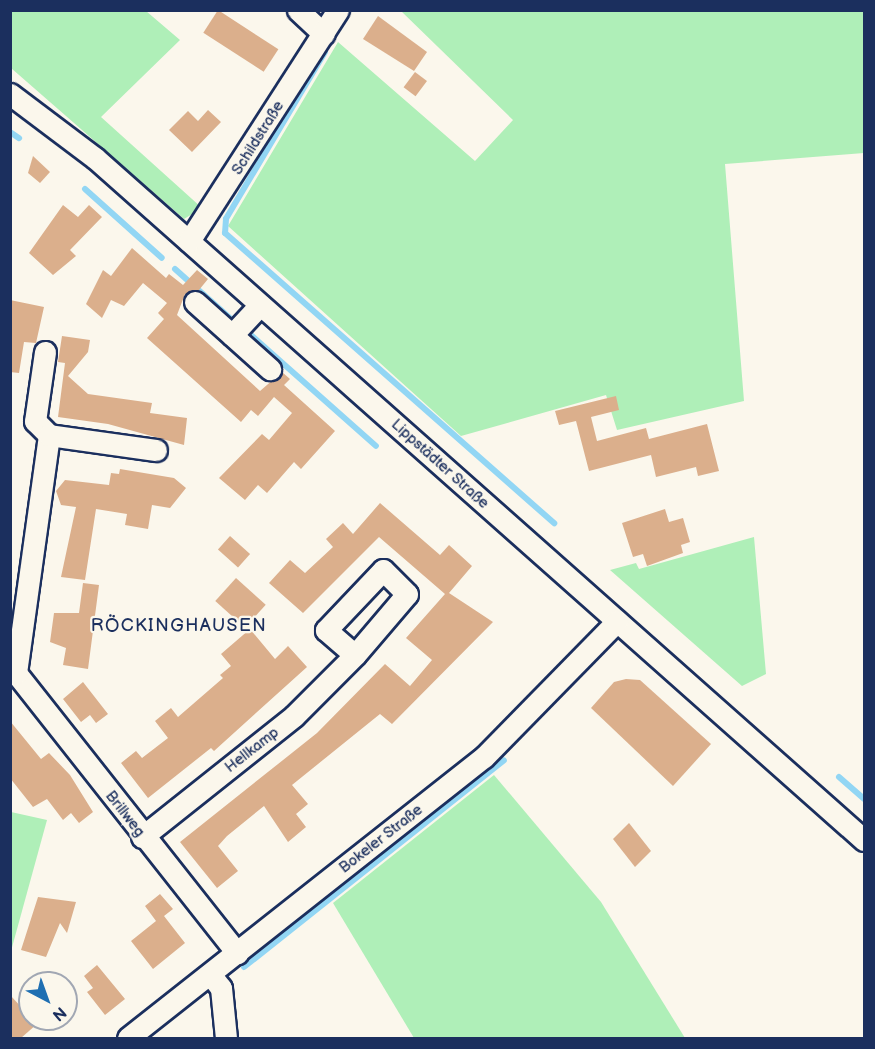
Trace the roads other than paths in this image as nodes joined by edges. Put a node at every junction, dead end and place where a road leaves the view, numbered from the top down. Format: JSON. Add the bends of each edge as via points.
{"nodes":[{"id":1,"x":298,"y":10,"type":"edge"},
{"id":2,"x":338,"y":10,"type":"edge"},
{"id":3,"x":324,"y":34,"type":"junction"},
{"id":4,"x":10,"y":94,"type":"edge"},
{"id":5,"x":189,"y":241,"type":"junction"},
{"id":6,"x":195,"y":302,"type":"dead end"},
{"id":7,"x":260,"y":305,"type":"junction"},
{"id":8,"x":232,"y":335,"type":"junction"},
{"id":9,"x":45,"y":352,"type":"dead end"},
{"id":10,"x":270,"y":369,"type":"dead end"},
{"id":11,"x":49,"y":435,"type":"junction"},
{"id":12,"x":156,"y":450,"type":"dead end"},
{"id":13,"x":617,"y":621,"type":"junction"},
{"id":14,"x":355,"y":655,"type":"dead end"},
{"id":15,"x":13,"y":673,"type":"edge"},
{"id":16,"x":142,"y":837,"type":"junction"},
{"id":17,"x":864,"y":840,"type":"edge"},
{"id":18,"x":237,"y":953,"type":"junction"},
{"id":19,"x":210,"y":974,"type":"junction"},
{"id":20,"x":128,"y":1038,"type":"edge"},
{"id":21,"x":226,"y":1038,"type":"edge"}],
"edges":[{"from":1,"to":3,"type":"street"},
{"from":2,"to":3,"type":"street","name":"Schildstraße"},
{"from":3,"to":5,"type":"street","name":"Schildstraße"},
{"from":4,"to":5,"type":"street","name":"Lippstädter Straße","via":[[95,158]]},
{"from":5,"to":7,"type":"street","name":"Lippstädter Straße"},
{"from":6,"to":8,"type":"street"},
{"from":7,"to":8,"type":"street"},
{"from":7,"to":13,"type":"street","name":"Lippstädter Straße"},
{"from":8,"to":10,"type":"street"},
{"from":9,"to":11,"type":"street","via":[[35,421]]},
{"from":11,"to":12,"type":"street"},
{"from":11,"to":15,"type":"street","name":"Brillweg"},
{"from":13,"to":17,"type":"street","name":"Lippstädter Straße"},
{"from":13,"to":18,"type":"street","name":"Bokeler Straße","via":[[518,727]]},
{"from":14,"to":16,"type":"street","name":"Hellkamp","via":[[294,716]]},
{"from":15,"to":16,"type":"street","name":"Brillweg"},
{"from":16,"to":18,"type":"street","name":"Brillweg"},
{"from":18,"to":19,"type":"street","name":"Bokeler Straße"},
{"from":19,"to":20,"type":"street","name":"Bokeler Straße"},
{"from":19,"to":21,"type":"street","via":[[221,988]]}]}
